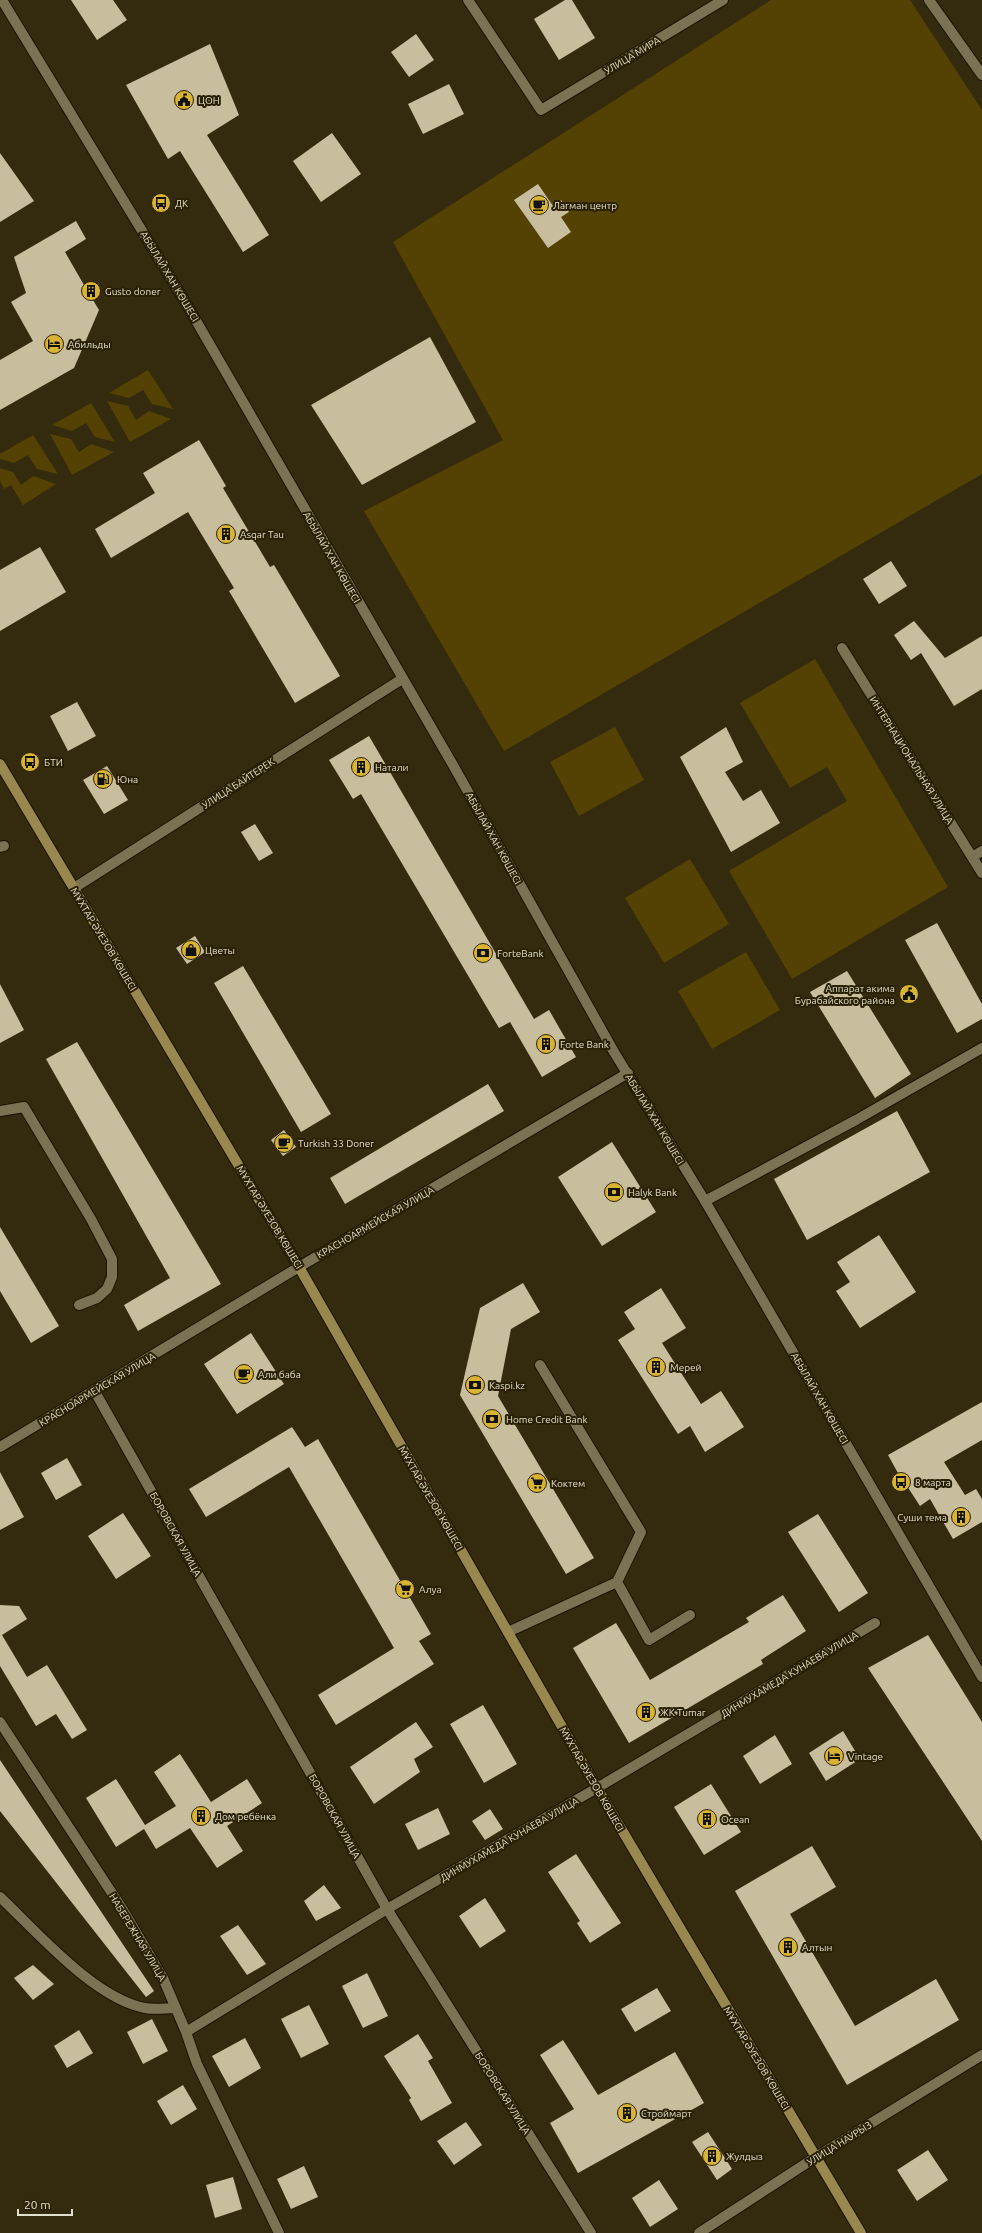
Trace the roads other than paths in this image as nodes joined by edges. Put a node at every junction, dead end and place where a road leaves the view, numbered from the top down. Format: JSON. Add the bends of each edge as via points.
{"nodes":[{"id":1,"x":2,"y":0,"type":"edge"},
{"id":2,"x":468,"y":0,"type":"edge"},
{"id":3,"x":723,"y":0,"type":"edge"},
{"id":4,"x":930,"y":0,"type":"edge"},
{"id":5,"x":982,"y":75,"type":"edge"},
{"id":6,"x":842,"y":648,"type":"dead end"},
{"id":7,"x":402,"y":679,"type":"junction"},
{"id":8,"x":0,"y":764,"type":"edge"},
{"id":9,"x":982,"y":851,"type":"edge"},
{"id":10,"x":972,"y":857,"type":"junction"},
{"id":11,"x":982,"y":873,"type":"edge"},
{"id":12,"x":74,"y":888,"type":"junction"},
{"id":13,"x":982,"y":1048,"type":"edge"},
{"id":14,"x":628,"y":1074,"type":"junction"},
{"id":15,"x":0,"y":1111,"type":"edge"},
{"id":16,"x":705,"y":1201,"type":"junction"},
{"id":17,"x":299,"y":1267,"type":"junction"},
{"id":18,"x":79,"y":1305,"type":"dead end"},
{"id":19,"x":540,"y":1365,"type":"dead end"},
{"id":20,"x":94,"y":1390,"type":"junction"},
{"id":21,"x":0,"y":1447,"type":"edge"},
{"id":22,"x":617,"y":1582,"type":"junction"},
{"id":23,"x":690,"y":1615,"type":"dead end"},
{"id":24,"x":875,"y":1623,"type":"dead end"},
{"id":25,"x":508,"y":1632,"type":"junction"},
{"id":26,"x":982,"y":1677,"type":"edge"},
{"id":27,"x":0,"y":1722,"type":"edge"},
{"id":28,"x":597,"y":1788,"type":"junction"},
{"id":29,"x":0,"y":1897,"type":"edge"},
{"id":30,"x":387,"y":1909,"type":"junction"},
{"id":31,"x":176,"y":2008,"type":"junction"},
{"id":32,"x":186,"y":2032,"type":"junction"},
{"id":33,"x":982,"y":2055,"type":"edge"},
{"id":34,"x":816,"y":2157,"type":"junction"},
{"id":35,"x":279,"y":2233,"type":"edge"},
{"id":36,"x":591,"y":2233,"type":"edge"},
{"id":37,"x":698,"y":2233,"type":"edge"},
{"id":38,"x":861,"y":2233,"type":"edge"}],
"edges":[{"from":1,"to":7,"type":"street","name":"АБЫЛАЙ ХАН КӨШЕСІ","via":[[187,305]]},
{"from":2,"to":3,"type":"street","name":"УЛИЦА МИРА","via":[[541,110]]},
{"from":4,"to":5,"type":"street"},
{"from":6,"to":10,"type":"street","name":"ИНТЕРНАЦИОНАЛЬНАЯ УЛИЦА"},
{"from":7,"to":12,"type":"street","name":"УЛИЦА БАЙТЕРЕК"},
{"from":7,"to":14,"type":"street","name":"АБЫЛАЙ ХАН КӨШЕСІ"},
{"from":8,"to":12,"type":"main road","name":"МҰХТАР ӘУЕЗОВ КӨШЕСІ"},
{"from":9,"to":10,"type":"street"},
{"from":10,"to":11,"type":"street","name":"ИНТЕРНАЦИОНАЛЬНАЯ УЛИЦА"},
{"from":12,"to":17,"type":"main road","name":"МҰХТАР ӘУЕЗОВ КӨШЕСІ"},
{"from":13,"to":16,"type":"street","via":[[856,1120]]},
{"from":14,"to":16,"type":"street","name":"АБЫЛАЙ ХАН КӨШЕСІ"},
{"from":14,"to":17,"type":"street","name":"КРАСНОАРМЕЙСКАЯ УЛИЦА"},
{"from":15,"to":18,"type":"street","via":[[24,1107],[91,1218],[112,1259],[112,1277],[107,1289],[97,1298]]},
{"from":16,"to":26,"type":"street","name":"АБЫЛАЙ ХАН КӨШЕСІ"},
{"from":17,"to":20,"type":"street","name":"КРАСНОАРМЕЙСКАЯ УЛИЦА"},
{"from":17,"to":25,"type":"main road","name":"МҰХТАР ӘУЕЗОВ КӨШЕСІ"},
{"from":19,"to":22,"type":"street","via":[[641,1532]]},
{"from":20,"to":21,"type":"street","name":"КРАСНОАРМЕЙСКАЯ УЛИЦА"},
{"from":20,"to":30,"type":"street","name":"БОРОВСКАЯ УЛИЦА"},
{"from":22,"to":23,"type":"street","via":[[650,1640]]},
{"from":22,"to":25,"type":"street"},
{"from":24,"to":28,"type":"street","name":"ДИНМУХАМЕДА КУНАЕВА УЛИЦА"},
{"from":25,"to":28,"type":"main road","name":"МҰХТАР ӘУЕЗОВ КӨШЕСІ"},
{"from":27,"to":31,"type":"street","name":"НАБЕРЕЖНАЯ УЛИЦА","via":[[123,1910],[163,1978]]},
{"from":28,"to":30,"type":"street","name":"ДИНМУХАМЕДА КУНАЕВА УЛИЦА"},
{"from":28,"to":34,"type":"main road","name":"МҰХТАР ӘУЕЗОВ КӨШЕСІ"},
{"from":29,"to":31,"type":"street","via":[[104,1991],[126,2003],[146,2009]]},
{"from":30,"to":32,"type":"street","name":"ДИНМУХАМЕДА КУНАЕВА УЛИЦА"},
{"from":30,"to":36,"type":"street","name":"БОРОВСКАЯ УЛИЦА"},
{"from":31,"to":32,"type":"street","name":"НАБЕРЕЖНАЯ УЛИЦА"},
{"from":32,"to":35,"type":"street","name":"НАБЕРЕЖНАЯ УЛИЦА","via":[[197,2064]]},
{"from":33,"to":34,"type":"street","name":"УЛИЦА НАУРЫЗ"},
{"from":34,"to":37,"type":"street","name":"УЛИЦА НАУРЫЗ"},
{"from":34,"to":38,"type":"main road","name":"МҰХТАР ӘУЕЗОВ КӨШЕСІ"}]}
